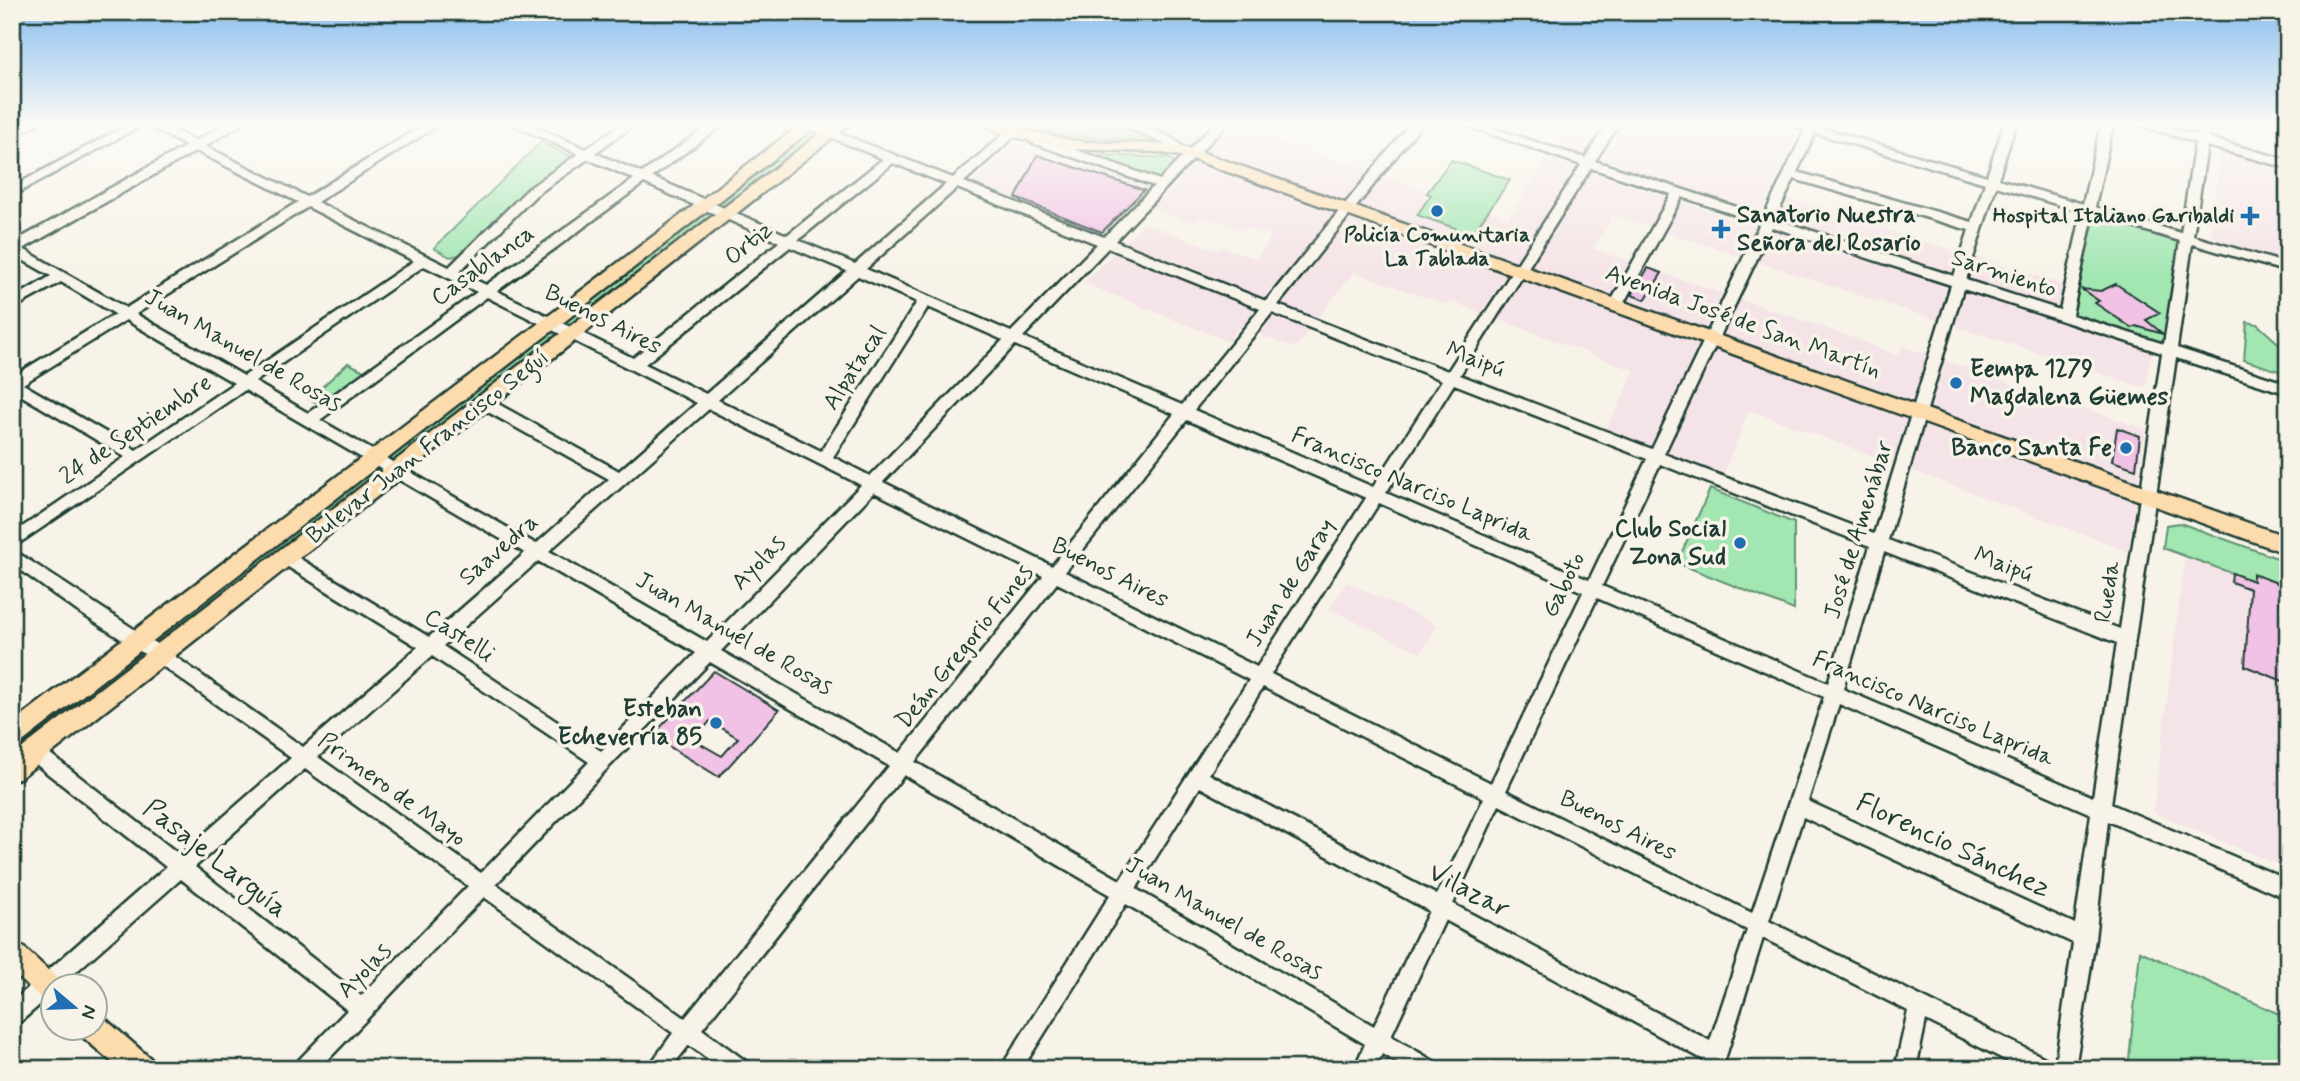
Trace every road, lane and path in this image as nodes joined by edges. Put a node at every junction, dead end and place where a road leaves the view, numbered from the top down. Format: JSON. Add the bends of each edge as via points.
{"nodes":[{"id":1,"x":45,"y":174,"type":"edge"},
{"id":2,"x":144,"y":174,"type":"edge"},
{"id":3,"x":252,"y":174,"type":"edge"},
{"id":4,"x":352,"y":174,"type":"edge"},
{"id":5,"x":557,"y":174,"type":"edge"},
{"id":6,"x":632,"y":174,"type":"edge"},
{"id":7,"x":648,"y":174,"type":"edge"},
{"id":8,"x":745,"y":174,"type":"edge"},
{"id":9,"x":777,"y":174,"type":"edge"},
{"id":10,"x":871,"y":174,"type":"edge"},
{"id":11,"x":935,"y":174,"type":"edge"},
{"id":12,"x":966,"y":174,"type":"edge"},
{"id":13,"x":1133,"y":174,"type":"edge"},
{"id":14,"x":1170,"y":174,"type":"edge"},
{"id":15,"x":1250,"y":174,"type":"edge"},
{"id":16,"x":1376,"y":174,"type":"edge"},
{"id":17,"x":1581,"y":174,"type":"edge"},
{"id":18,"x":1622,"y":174,"type":"edge"},
{"id":19,"x":1791,"y":174,"type":"edge"},
{"id":20,"x":1793,"y":174,"type":"edge"},
{"id":21,"x":1967,"y":174,"type":"edge"},
{"id":22,"x":1993,"y":174,"type":"edge"},
{"id":23,"x":2095,"y":174,"type":"edge"},
{"id":24,"x":2197,"y":174,"type":"edge"},
{"id":25,"x":642,"y":179,"type":"junction"},
{"id":26,"x":1991,"y":182,"type":"junction"},
{"id":27,"x":957,"y":183,"type":"junction"},
{"id":28,"x":1162,"y":185,"type":"junction"},
{"id":29,"x":12,"y":192,"type":"edge"},
{"id":30,"x":1678,"y":192,"type":"junction"},
{"id":31,"x":307,"y":202,"type":"junction"},
{"id":32,"x":704,"y":206,"type":"junction"},
{"id":33,"x":1348,"y":209,"type":"junction"},
{"id":34,"x":2088,"y":210,"type":"junction"},
{"id":35,"x":725,"y":215,"type":"junction"},
{"id":36,"x":1768,"y":221,"type":"junction"},
{"id":37,"x":1977,"y":228,"type":"junction"},
{"id":38,"x":2188,"y":238,"type":"junction"},
{"id":39,"x":787,"y":242,"type":"junction"},
{"id":40,"x":1107,"y":243,"type":"junction"},
{"id":41,"x":13,"y":248,"type":"edge"},
{"id":42,"x":424,"y":260,"type":"junction"},
{"id":43,"x":2288,"y":268,"type":"edge"},
{"id":44,"x":855,"y":271,"type":"junction"},
{"id":45,"x":1521,"y":271,"type":"junction"},
{"id":46,"x":450,"y":273,"type":"junction"},
{"id":47,"x":62,"y":276,"type":"junction"},
{"id":48,"x":1958,"y":283,"type":"junction"},
{"id":49,"x":487,"y":292,"type":"junction"},
{"id":50,"x":925,"y":302,"type":"junction"},
{"id":51,"x":12,"y":305,"type":"edge"},
{"id":52,"x":1616,"y":305,"type":"junction"},
{"id":53,"x":1269,"y":307,"type":"junction"},
{"id":54,"x":126,"y":314,"type":"junction"},
{"id":55,"x":2065,"y":317,"type":"junction"},
{"id":56,"x":550,"y":323,"type":"junction"},
{"id":57,"x":573,"y":334,"type":"junction"},
{"id":58,"x":1013,"y":339,"type":"junction"},
{"id":59,"x":1712,"y":339,"type":"junction"},
{"id":60,"x":2171,"y":351,"type":"junction"},
{"id":61,"x":634,"y":365,"type":"junction"},
{"id":62,"x":1453,"y":377,"type":"junction"},
{"id":63,"x":13,"y":384,"type":"edge"},
{"id":64,"x":246,"y":384,"type":"junction"},
{"id":65,"x":2288,"y":389,"type":"edge"},
{"id":66,"x":707,"y":401,"type":"junction"},
{"id":67,"x":484,"y":403,"type":"junction"},
{"id":68,"x":1183,"y":413,"type":"junction"},
{"id":69,"x":1920,"y":414,"type":"junction"},
{"id":70,"x":309,"y":420,"type":"junction"},
{"id":71,"x":136,"y":457,"type":"junction"},
{"id":72,"x":1656,"y":457,"type":"junction"},
{"id":73,"x":375,"y":458,"type":"junction"},
{"id":74,"x":824,"y":460,"type":"junction"},
{"id":75,"x":399,"y":471,"type":"junction"},
{"id":76,"x":620,"y":478,"type":"junction"},
{"id":77,"x":870,"y":483,"type":"junction"},
{"id":78,"x":1376,"y":496,"type":"junction"},
{"id":79,"x":2150,"y":496,"type":"junction"},
{"id":80,"x":12,"y":542,"type":"edge"},
{"id":81,"x":1880,"y":543,"type":"junction"},
{"id":82,"x":2288,"y":545,"type":"edge"},
{"id":83,"x":537,"y":551,"type":"junction"},
{"id":84,"x":12,"y":555,"type":"edge"},
{"id":85,"x":286,"y":558,"type":"junction"},
{"id":86,"x":1055,"y":575,"type":"junction"},
{"id":87,"x":1591,"y":589,"type":"junction"},
{"id":88,"x":2127,"y":639,"type":"junction"},
{"id":89,"x":137,"y":641,"type":"junction"},
{"id":90,"x":430,"y":646,"type":"junction"},
{"id":91,"x":709,"y":650,"type":"junction"},
{"id":92,"x":160,"y":655,"type":"junction"},
{"id":93,"x":1260,"y":677,"type":"junction"},
{"id":94,"x":1834,"y":692,"type":"junction"},
{"id":95,"x":12,"y":737,"type":"edge"},
{"id":96,"x":34,"y":752,"type":"junction"},
{"id":97,"x":304,"y":758,"type":"junction"},
{"id":98,"x":602,"y":761,"type":"junction"},
{"id":99,"x":903,"y":763,"type":"junction"},
{"id":100,"x":12,"y":770,"type":"edge"},
{"id":101,"x":1196,"y":776,"type":"junction"},
{"id":102,"x":1494,"y":794,"type":"junction"},
{"id":103,"x":1797,"y":805,"type":"junction"},
{"id":104,"x":2101,"y":809,"type":"junction"},
{"id":105,"x":180,"y":867,"type":"junction"},
{"id":106,"x":482,"y":885,"type":"junction"},
{"id":107,"x":2288,"y":890,"type":"edge"},
{"id":108,"x":1124,"y":891,"type":"junction"},
{"id":109,"x":1441,"y":907,"type":"junction"},
{"id":110,"x":1758,"y":925,"type":"junction"},
{"id":111,"x":2085,"y":939,"type":"junction"},
{"id":112,"x":12,"y":954,"type":"edge"},
{"id":113,"x":66,"y":972,"type":"edge"},
{"id":114,"x":38,"y":978,"type":"edge"},
{"id":115,"x":38,"y":996,"type":"edge"},
{"id":116,"x":1919,"y":1005,"type":"junction"},
{"id":117,"x":362,"y":1009,"type":"junction"},
{"id":118,"x":12,"y":1016,"type":"edge"},
{"id":119,"x":687,"y":1031,"type":"junction"},
{"id":120,"x":1378,"y":1039,"type":"junction"},
{"id":121,"x":108,"y":1040,"type":"edge"},
{"id":122,"x":1713,"y":1062,"type":"edge"},
{"id":123,"x":141,"y":1069,"type":"edge"},
{"id":124,"x":304,"y":1069,"type":"edge"},
{"id":125,"x":657,"y":1069,"type":"edge"},
{"id":126,"x":740,"y":1069,"type":"edge"},
{"id":127,"x":1010,"y":1069,"type":"edge"},
{"id":128,"x":1364,"y":1069,"type":"edge"},
{"id":129,"x":1428,"y":1069,"type":"edge"},
{"id":130,"x":1905,"y":1069,"type":"edge"},
{"id":131,"x":2046,"y":1069,"type":"edge"},
{"id":132,"x":2065,"y":1069,"type":"edge"}],
"edges":[{"from":1,"to":29,"type":"street"},
{"from":2,"to":41,"type":"street"},
{"from":3,"to":31,"type":"street","name":"Buenos Aires"},
{"from":4,"to":31,"type":"street"},
{"from":5,"to":46,"type":"street","via":[[532,192]]},
{"from":6,"to":25,"type":"street","name":"Francisco Narciso Laprida"},
{"from":7,"to":25,"type":"street","name":"Casablanca"},
{"from":8,"to":32,"type":"main road","name":"Bulevar Juan Francisco Seguí"},
{"from":9,"to":35,"type":"main road","name":"Bulevar Juan Francisco Seguí"},
{"from":10,"to":39,"type":"street","name":"Ortiz"},
{"from":11,"to":27,"type":"street","name":"Maipú"},
{"from":12,"to":27,"type":"street","name":"Saavedra"},
{"from":13,"to":28,"type":"street","name":"Avenida José de San Martín"},
{"from":14,"to":28,"type":"street","name":"Ayolas"},
{"from":15,"to":33,"type":"main road","name":"Avenida José de San Martín"},
{"from":16,"to":33,"type":"street","name":"Deán Gregorio Funes"},
{"from":17,"to":45,"type":"street","name":"Juan de Garay"},
{"from":18,"to":30,"type":"street","name":"Sarmiento"},
{"from":19,"to":36,"type":"street","name":"Gaboto"},
{"from":20,"to":37,"type":"street"},
{"from":21,"to":26,"type":"street"},
{"from":22,"to":26,"type":"street","name":"José de Amenábar"},
{"from":23,"to":34,"type":"street"},
{"from":24,"to":38,"type":"street","name":"Rueda"},
{"from":25,"to":32,"type":"street","name":"Francisco Narciso Laprida"},
{"from":25,"to":49,"type":"street","name":"Casablanca"},
{"from":26,"to":34,"type":"street"},
{"from":26,"to":37,"type":"street","name":"José de Amenábar"},
{"from":27,"to":40,"type":"street","name":"Maipú"},
{"from":27,"to":44,"type":"street","name":"Saavedra"},
{"from":28,"to":40,"type":"street","name":"Ayolas"},
{"from":30,"to":36,"type":"street","name":"Sarmiento"},
{"from":30,"to":52,"type":"street"},
{"from":31,"to":42,"type":"street","name":"Buenos Aires"},
{"from":31,"to":54,"type":"street"},
{"from":32,"to":35,"type":"street","name":"Francisco Narciso Laprida"},
{"from":32,"to":56,"type":"main road","name":"Bulevar Juan Francisco Seguí"},
{"from":33,"to":45,"type":"main road","name":"Avenida José de San Martín"},
{"from":33,"to":53,"type":"street","name":"Deán Gregorio Funes"},
{"from":34,"to":38,"type":"street"},
{"from":34,"to":55,"type":"street"},
{"from":35,"to":39,"type":"street","name":"Francisco Narciso Laprida"},
{"from":35,"to":57,"type":"main road","name":"Bulevar Juan Francisco Seguí"},
{"from":36,"to":48,"type":"street","name":"Sarmiento"},
{"from":36,"to":59,"type":"street","name":"Gaboto"},
{"from":37,"to":48,"type":"street","name":"José de Amenábar"},
{"from":38,"to":43,"type":"street"},
{"from":38,"to":60,"type":"street","name":"Rueda"},
{"from":39,"to":44,"type":"street","name":"Francisco Narciso Laprida"},
{"from":39,"to":61,"type":"street","name":"Ortiz"},
{"from":40,"to":53,"type":"street","name":"Maipú"},
{"from":40,"to":58,"type":"street","name":"Ayolas"},
{"from":41,"to":47,"type":"street","name":"Juan Manuel de Rosas"},
{"from":42,"to":46,"type":"street","name":"Buenos Aires"},
{"from":42,"to":64,"type":"street","name":"24 de Septiembre"},
{"from":44,"to":50,"type":"street","name":"Francisco Narciso Laprida"},
{"from":44,"to":66,"type":"street","name":"Saavedra"},
{"from":45,"to":52,"type":"main road","name":"Avenida José de San Martín"},
{"from":45,"to":62,"type":"street","name":"Juan de Garay"},
{"from":46,"to":49,"type":"street","name":"Buenos Aires"},
{"from":47,"to":51,"type":"street"},
{"from":47,"to":54,"type":"street","name":"Juan Manuel de Rosas"},
{"from":48,"to":55,"type":"street","name":"Sarmiento"},
{"from":48,"to":69,"type":"street","name":"José de Amenábar"},
{"from":49,"to":56,"type":"street","name":"Buenos Aires"},
{"from":49,"to":70,"type":"street","name":"Casablanca"},
{"from":50,"to":58,"type":"street","name":"Francisco Narciso Laprida"},
{"from":50,"to":74,"type":"street","name":"Alpatacal"},
{"from":52,"to":59,"type":"main road","name":"Avenida José de San Martín"},
{"from":53,"to":62,"type":"street","name":"Maipú"},
{"from":53,"to":68,"type":"street","name":"Deán Gregorio Funes"},
{"from":54,"to":63,"type":"street"},
{"from":54,"to":64,"type":"street","name":"Juan Manuel de Rosas"},
{"from":55,"to":60,"type":"street","name":"Sarmiento"},
{"from":56,"to":57,"type":"street","name":"Buenos Aires"},
{"from":56,"to":73,"type":"main road","name":"Bulevar Juan Francisco Seguí"},
{"from":57,"to":61,"type":"street","name":"Buenos Aires"},
{"from":57,"to":67,"type":"main road","name":"Bulevar Juan Francisco Seguí"},
{"from":58,"to":68,"type":"street","name":"Francisco Narciso Laprida"},
{"from":58,"to":77,"type":"street","name":"Ayolas"},
{"from":59,"to":69,"type":"main road","name":"Avenida José de San Martín"},
{"from":59,"to":72,"type":"street","name":"Gaboto"},
{"from":60,"to":65,"type":"street","name":"Sarmiento"},
{"from":60,"to":79,"type":"street","name":"Rueda"},
{"from":61,"to":66,"type":"street","name":"Buenos Aires"},
{"from":62,"to":72,"type":"street","name":"Maipú"},
{"from":62,"to":78,"type":"street","name":"Juan de Garay"},
{"from":63,"to":71,"type":"street"},
{"from":64,"to":70,"type":"street","name":"Juan Manuel de Rosas"},
{"from":64,"to":71,"type":"street","name":"24 de Septiembre"},
{"from":66,"to":74,"type":"street","name":"Buenos Aires"},
{"from":66,"to":76,"type":"street","name":"Saavedra"},
{"from":67,"to":75,"type":"main road","name":"Bulevar Juan Francisco Seguí"},
{"from":67,"to":76,"type":"street"},
{"from":68,"to":78,"type":"street","name":"Francisco Narciso Laprida"},
{"from":68,"to":86,"type":"street","name":"Deán Gregorio Funes"},
{"from":69,"to":79,"type":"main road","name":"Avenida José de San Martín"},
{"from":69,"to":81,"type":"street","name":"José de Amenábar"},
{"from":70,"to":73,"type":"street","name":"Juan Manuel de Rosas"},
{"from":71,"to":80,"type":"street","name":"24 de Septiembre"},
{"from":72,"to":81,"type":"street","name":"Maipú"},
{"from":72,"to":87,"type":"street","name":"Gaboto"},
{"from":73,"to":75,"type":"street","name":"Juan Manuel de Rosas"},
{"from":73,"to":89,"type":"main road","name":"Bulevar Juan Francisco Seguí"},
{"from":74,"to":77,"type":"street","name":"Buenos Aires"},
{"from":75,"to":83,"type":"street","name":"Juan Manuel de Rosas"},
{"from":75,"to":85,"type":"main road","name":"Bulevar Juan Francisco Seguí"},
{"from":76,"to":83,"type":"street","name":"Saavedra"},
{"from":77,"to":86,"type":"street","name":"Buenos Aires"},
{"from":77,"to":91,"type":"street","name":"Ayolas"},
{"from":78,"to":87,"type":"street","name":"Francisco Narciso Laprida"},
{"from":78,"to":93,"type":"street","name":"Juan de Garay"},
{"from":79,"to":82,"type":"main road","name":"Avenida José de San Martín"},
{"from":79,"to":88,"type":"street","name":"Rueda"},
{"from":81,"to":88,"type":"street","name":"Maipú"},
{"from":81,"to":94,"type":"street","name":"José de Amenábar"},
{"from":83,"to":90,"type":"street","name":"Saavedra"},
{"from":83,"to":91,"type":"street","name":"Juan Manuel de Rosas"},
{"from":84,"to":89,"type":"street","name":"Primero de Mayo"},
{"from":85,"to":90,"type":"street","name":"Castelli"},
{"from":85,"to":92,"type":"main road","name":"Bulevar Juan Francisco Seguí"},
{"from":86,"to":93,"type":"street","name":"Buenos Aires"},
{"from":86,"to":99,"type":"street","name":"Deán Gregorio Funes"},
{"from":87,"to":94,"type":"street","name":"Francisco Narciso Laprida"},
{"from":87,"to":102,"type":"street","name":"Gaboto"},
{"from":88,"to":104,"type":"street","name":"Rueda"},
{"from":89,"to":92,"type":"street","name":"Primero de Mayo"},
{"from":89,"to":95,"type":"main road","name":"Bulevar Juan Francisco Seguí"},
{"from":90,"to":97,"type":"street","name":"Saavedra"},
{"from":90,"to":98,"type":"street","name":"Castelli"},
{"from":91,"to":98,"type":"street","name":"Ayolas"},
{"from":91,"to":99,"type":"street","name":"Juan Manuel de Rosas"},
{"from":92,"to":96,"type":"main road","name":"Bulevar Juan Francisco Seguí"},
{"from":92,"to":97,"type":"street","name":"Primero de Mayo"},
{"from":93,"to":101,"type":"street","name":"Juan de Garay"},
{"from":93,"to":102,"type":"street","name":"Buenos Aires"},
{"from":94,"to":103,"type":"street","name":"José de Amenábar"},
{"from":94,"to":104,"type":"street","name":"Francisco Narciso Laprida"},
{"from":96,"to":100,"type":"main road","name":"Bulevar Juan Francisco Seguí"},
{"from":96,"to":105,"type":"street","name":"Pasaje Larguía"},
{"from":97,"to":105,"type":"street","name":"Saavedra"},
{"from":97,"to":106,"type":"street","name":"Primero de Mayo"},
{"from":98,"to":106,"type":"street","name":"Ayolas"},
{"from":99,"to":108,"type":"street","name":"Juan Manuel de Rosas"},
{"from":99,"to":119,"type":"street","name":"Deán Gregorio Funes"},
{"from":101,"to":108,"type":"street","name":"Juan de Garay"},
{"from":101,"to":109,"type":"street","name":"Vilazar"},
{"from":102,"to":109,"type":"street","name":"Gaboto"},
{"from":102,"to":110,"type":"street","name":"Buenos Aires"},
{"from":103,"to":110,"type":"street","name":"José de Amenábar"},
{"from":103,"to":111,"type":"street","name":"Florencio Sánchez"},
{"from":104,"to":107,"type":"street","name":"Francisco Narciso Laprida"},
{"from":104,"to":111,"type":"street","name":"Rueda"},
{"from":105,"to":113,"type":"street","name":"Saavedra"},
{"from":105,"to":117,"type":"street","name":"Pasaje Larguía"},
{"from":106,"to":117,"type":"street","name":"Ayolas"},
{"from":106,"to":119,"type":"street","name":"Primero de Mayo"},
{"from":108,"to":120,"type":"street","name":"Juan Manuel de Rosas"},
{"from":108,"to":127,"type":"street","name":"Juan de Garay"},
{"from":109,"to":120,"type":"street","name":"Gaboto"},
{"from":109,"to":122,"type":"street","name":"Vilazar"},
{"from":110,"to":116,"type":"street","name":"Buenos Aires"},
{"from":110,"to":122,"type":"street","name":"José de Amenábar"},
{"from":111,"to":132,"type":"street","name":"Rueda"},
{"from":112,"to":114,"type":"main road"},
{"from":115,"to":118,"type":"street","name":"Saavedra"},
{"from":116,"to":130,"type":"street"},
{"from":116,"to":131,"type":"street","name":"Buenos Aires"},
{"from":117,"to":124,"type":"street","name":"Ayolas"},
{"from":119,"to":125,"type":"street","name":"Deán Gregorio Funes"},
{"from":119,"to":126,"type":"street","name":"Primero de Mayo"},
{"from":120,"to":128,"type":"street","name":"Gaboto"},
{"from":120,"to":129,"type":"street","name":"Juan Manuel de Rosas"},
{"from":121,"to":123,"type":"main road"}]}
